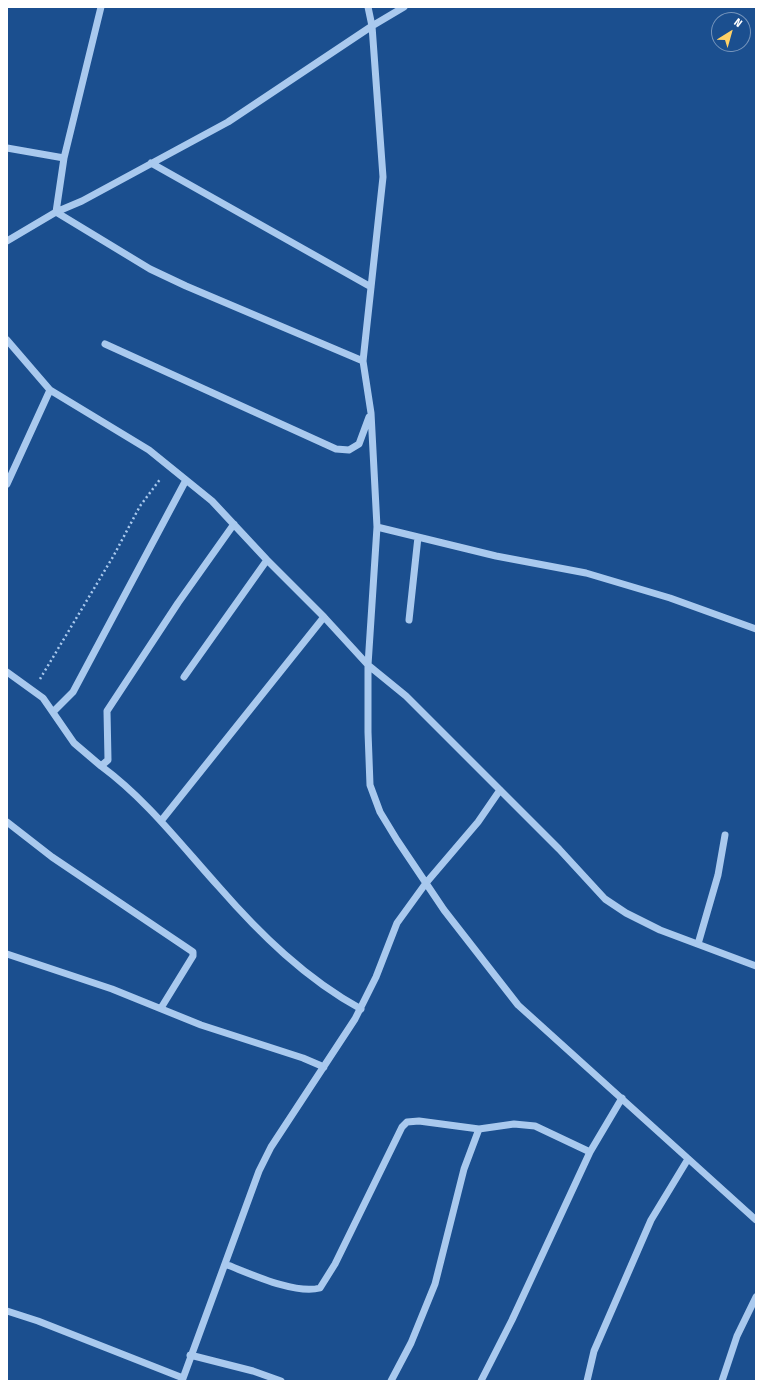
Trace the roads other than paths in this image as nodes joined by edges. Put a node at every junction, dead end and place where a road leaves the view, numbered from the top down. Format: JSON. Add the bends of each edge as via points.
{"nodes":[{"id":1,"x":101,"y":7,"type":"edge"},
{"id":2,"x":368,"y":7,"type":"edge"},
{"id":3,"x":404,"y":7,"type":"edge"},
{"id":4,"x":372,"y":26,"type":"junction"},
{"id":5,"x":7,"y":148,"type":"edge"},
{"id":6,"x":64,"y":158,"type":"junction"},
{"id":7,"x":151,"y":163,"type":"junction"},
{"id":8,"x":56,"y":212,"type":"junction"},
{"id":9,"x":7,"y":241,"type":"edge"},
{"id":10,"x":371,"y":287,"type":"junction"},
{"id":11,"x":7,"y":340,"type":"edge"},
{"id":12,"x":105,"y":344,"type":"dead end"},
{"id":13,"x":363,"y":361,"type":"junction"},
{"id":14,"x":50,"y":390,"type":"junction"},
{"id":15,"x":371,"y":413,"type":"junction"},
{"id":16,"x":186,"y":480,"type":"junction"},
{"id":17,"x":7,"y":484,"type":"edge"},
{"id":18,"x":234,"y":524,"type":"junction"},
{"id":19,"x":377,"y":527,"type":"junction"},
{"id":20,"x":418,"y":537,"type":"junction"},
{"id":21,"x":266,"y":560,"type":"junction"},
{"id":22,"x":324,"y":617,"type":"junction"},
{"id":23,"x":409,"y":620,"type":"dead end"},
{"id":24,"x":756,"y":629,"type":"edge"},
{"id":25,"x":368,"y":664,"type":"junction"},
{"id":26,"x":7,"y":672,"type":"edge"},
{"id":27,"x":184,"y":677,"type":"dead end"},
{"id":28,"x":53,"y":712,"type":"junction"},
{"id":29,"x":101,"y":766,"type":"junction"},
{"id":30,"x":500,"y":790,"type":"junction"},
{"id":31,"x":161,"y":821,"type":"junction"},
{"id":32,"x":7,"y":822,"type":"edge"},
{"id":33,"x":725,"y":834,"type":"dead end"},
{"id":34,"x":426,"y":883,"type":"junction"},
{"id":35,"x":698,"y":944,"type":"junction"},
{"id":36,"x":7,"y":954,"type":"edge"},
{"id":37,"x":756,"y":966,"type":"edge"},
{"id":38,"x":161,"y":1008,"type":"junction"},
{"id":39,"x":361,"y":1009,"type":"junction"},
{"id":40,"x":324,"y":1067,"type":"junction"},
{"id":41,"x":622,"y":1098,"type":"junction"},
{"id":42,"x":479,"y":1129,"type":"junction"},
{"id":43,"x":590,"y":1152,"type":"junction"},
{"id":44,"x":688,"y":1159,"type":"junction"},
{"id":45,"x":756,"y":1220,"type":"edge"},
{"id":46,"x":224,"y":1264,"type":"junction"},
{"id":47,"x":756,"y":1297,"type":"edge"},
{"id":48,"x":7,"y":1311,"type":"edge"},
{"id":49,"x":190,"y":1355,"type":"junction"},
{"id":50,"x":183,"y":1379,"type":"edge"},
{"id":51,"x":281,"y":1381,"type":"edge"},
{"id":52,"x":391,"y":1381,"type":"edge"},
{"id":53,"x":481,"y":1381,"type":"edge"},
{"id":54,"x":586,"y":1381,"type":"edge"},
{"id":55,"x":722,"y":1381,"type":"edge"}],
"edges":[{"from":1,"to":6,"type":"street"},
{"from":2,"to":4,"type":"street"},
{"from":3,"to":4,"type":"street"},
{"from":4,"to":7,"type":"street","via":[[228,122]]},
{"from":4,"to":10,"type":"street","via":[[383,177]]},
{"from":5,"to":6,"type":"street"},
{"from":6,"to":8,"type":"street"},
{"from":7,"to":8,"type":"street","via":[[82,201]]},
{"from":7,"to":10,"type":"street"},
{"from":8,"to":9,"type":"street"},
{"from":8,"to":13,"type":"street","via":[[150,269]]},
{"from":10,"to":13,"type":"street"},
{"from":11,"to":14,"type":"street"},
{"from":12,"to":15,"type":"street","via":[[336,450],[349,450],[359,444]]},
{"from":13,"to":15,"type":"street"},
{"from":14,"to":16,"type":"street","via":[[149,450]]},
{"from":14,"to":17,"type":"street"},
{"from":15,"to":19,"type":"street"},
{"from":16,"to":18,"type":"street","via":[[212,501]]},
{"from":16,"to":28,"type":"street","via":[[73,692]]},
{"from":18,"to":21,"type":"street"},
{"from":18,"to":29,"type":"street","via":[[178,602],[107,711],[108,760]]},
{"from":19,"to":20,"type":"street"},
{"from":19,"to":25,"type":"street"},
{"from":20,"to":23,"type":"street"},
{"from":20,"to":24,"type":"street","via":[[496,556],[586,573],[670,598]]},
{"from":21,"to":22,"type":"street"},
{"from":21,"to":27,"type":"street"},
{"from":22,"to":25,"type":"street"},
{"from":22,"to":31,"type":"street"},
{"from":25,"to":30,"type":"street","via":[[406,696]]},
{"from":25,"to":34,"type":"street","via":[[370,785],[380,812]]},
{"from":26,"to":28,"type":"street","via":[[43,698]]},
{"from":28,"to":29,"type":"street","via":[[74,743]]},
{"from":29,"to":31,"type":"street","via":[[132,790]]},
{"from":30,"to":34,"type":"street","via":[[478,822]]},
{"from":30,"to":35,"type":"street","via":[[605,899],[645,924]]},
{"from":31,"to":39,"type":"street","via":[[261,932],[317,981]]},
{"from":32,"to":38,"type":"street","via":[[52,857],[193,952],[192,958]]},
{"from":33,"to":35,"type":"street","via":[[718,875]]},
{"from":34,"to":39,"type":"street","via":[[396,923]]},
{"from":34,"to":41,"type":"street","via":[[518,1005]]},
{"from":35,"to":37,"type":"street"},
{"from":36,"to":38,"type":"street"},
{"from":38,"to":40,"type":"street","via":[[201,1025]]},
{"from":39,"to":40,"type":"street"},
{"from":40,"to":46,"type":"street","via":[[271,1147],[259,1171]]},
{"from":41,"to":43,"type":"street"},
{"from":41,"to":44,"type":"street"},
{"from":42,"to":43,"type":"street","via":[[502,1125],[535,1126]]},
{"from":42,"to":46,"type":"street","via":[[419,1121],[405,1123],[335,1264],[320,1288],[305,1289],[271,1282]]},
{"from":42,"to":52,"type":"street","via":[[464,1170],[435,1284],[411,1343]]},
{"from":43,"to":53,"type":"street"},
{"from":44,"to":45,"type":"street"},
{"from":44,"to":54,"type":"street","via":[[652,1220],[594,1351]]},
{"from":46,"to":49,"type":"street"},
{"from":47,"to":55,"type":"street","via":[[737,1336]]},
{"from":48,"to":50,"type":"street"},
{"from":49,"to":50,"type":"street"},
{"from":49,"to":51,"type":"street"}]}
